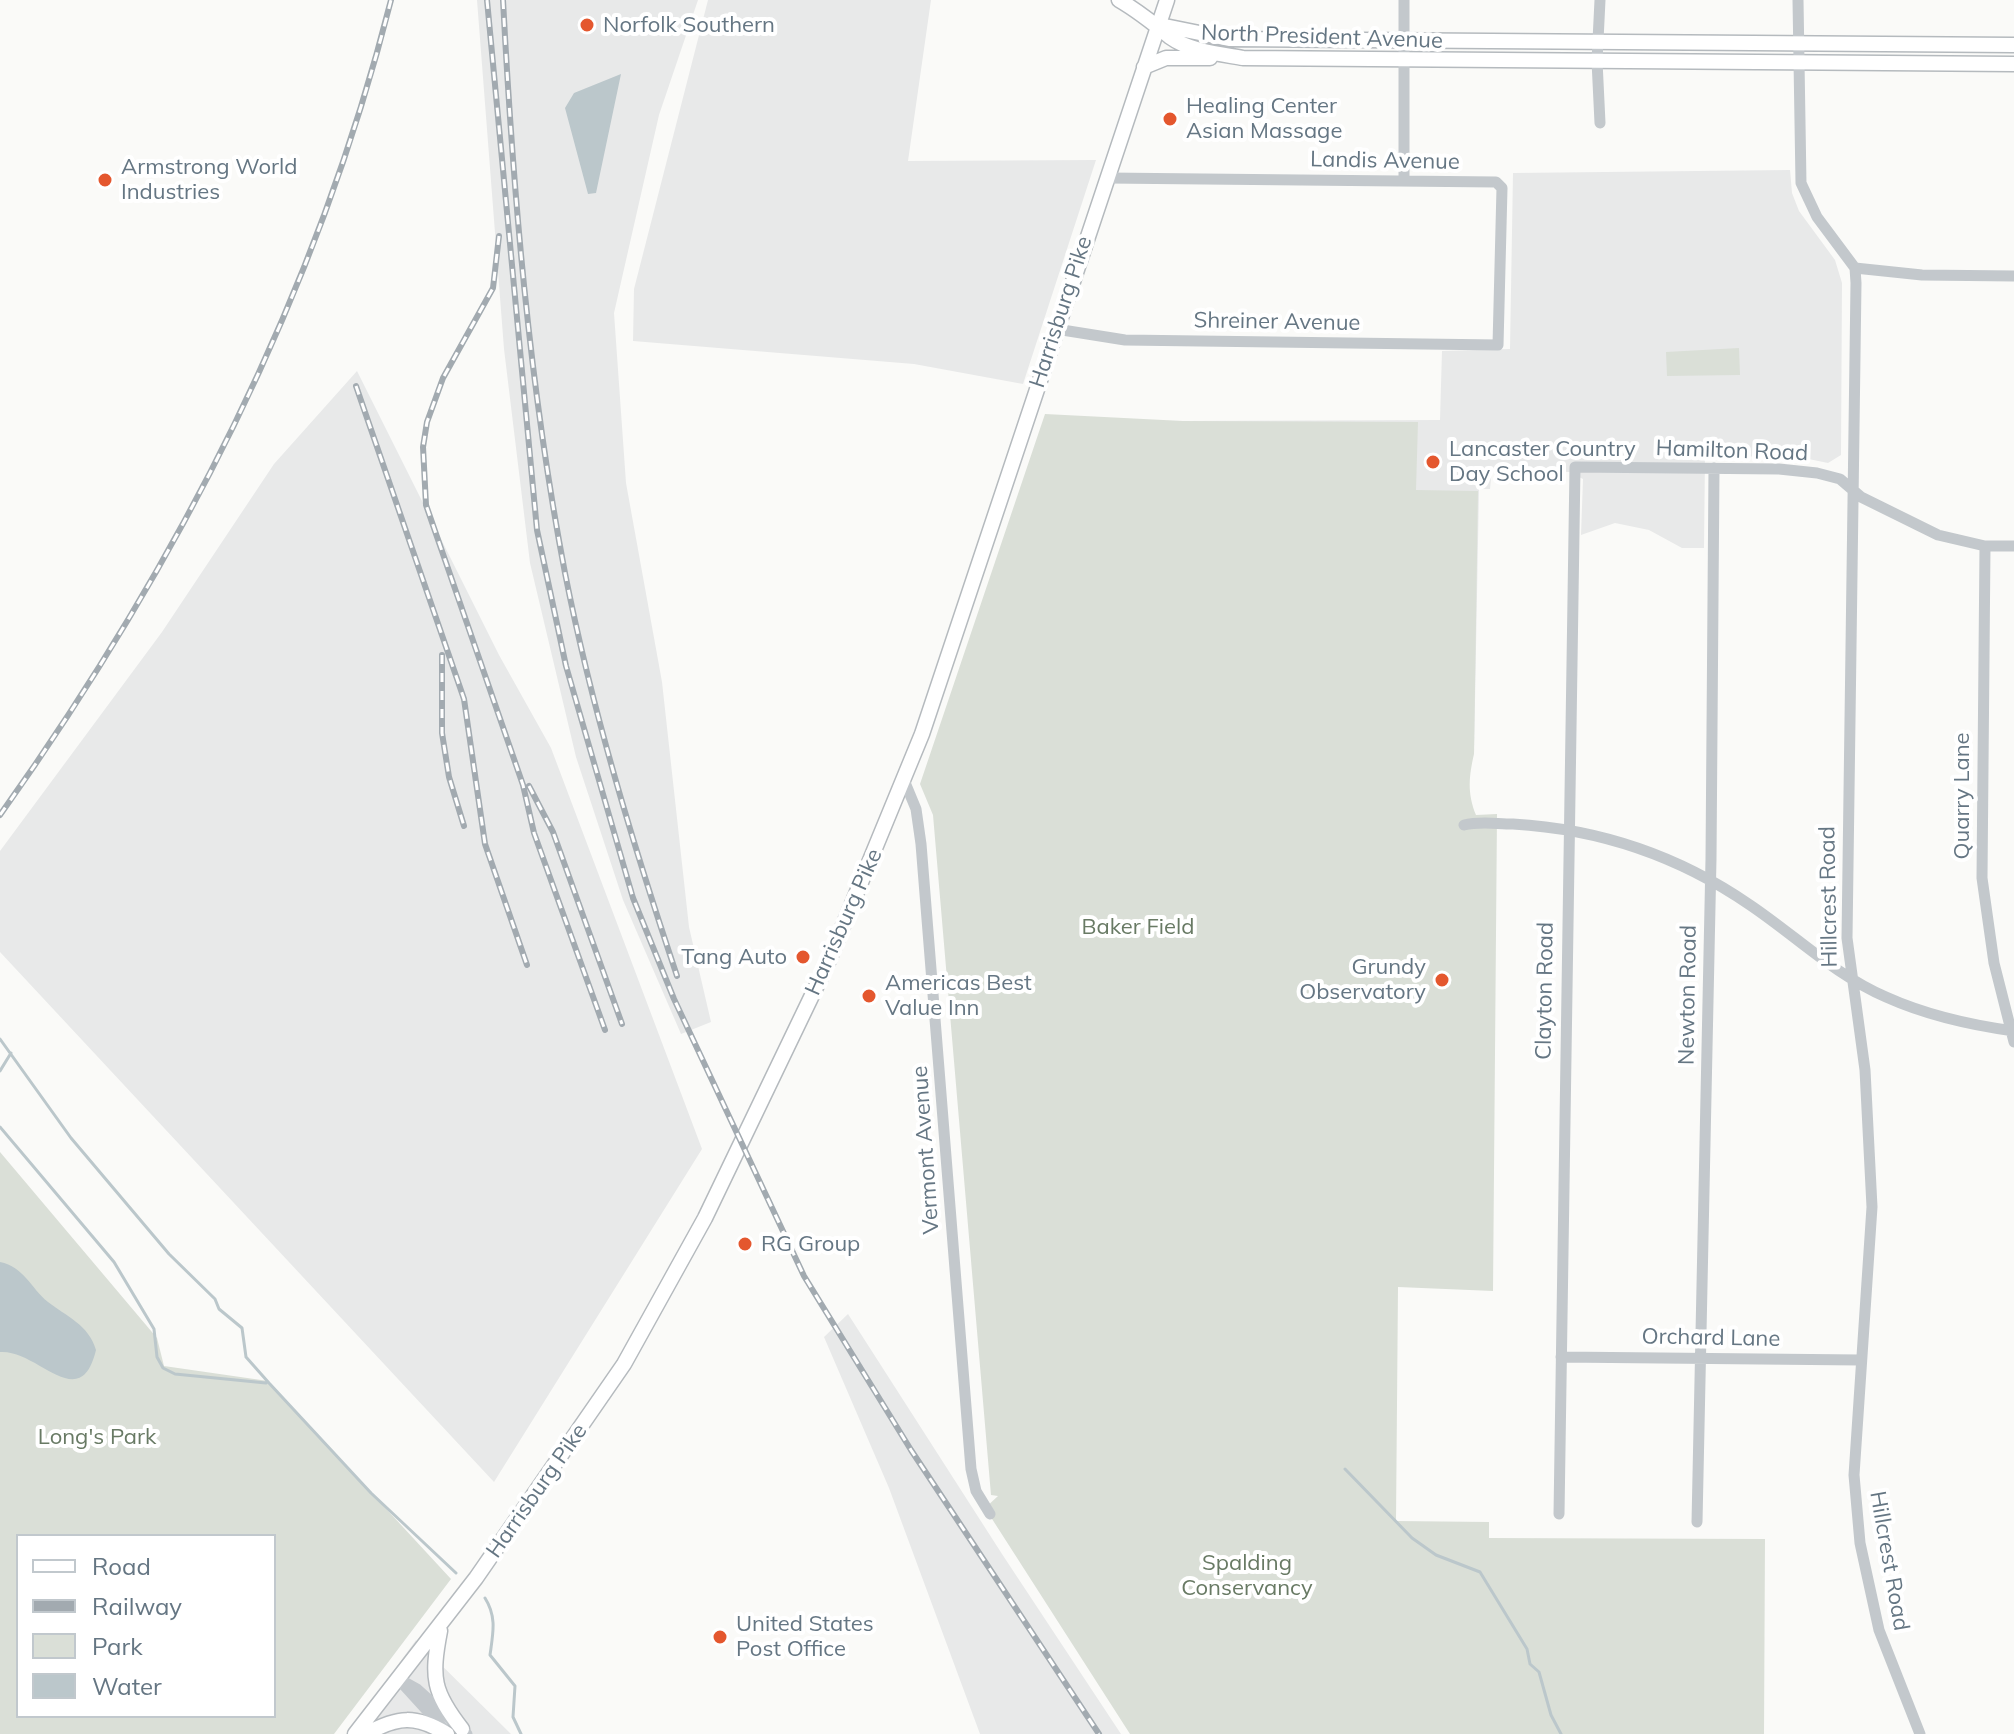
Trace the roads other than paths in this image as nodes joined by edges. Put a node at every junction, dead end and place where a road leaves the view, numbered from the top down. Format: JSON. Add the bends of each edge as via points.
{"nodes":[{"id":1,"x":1119,"y":0,"type":"edge"},
{"id":2,"x":1167,"y":0,"type":"edge"},
{"id":3,"x":1404,"y":0,"type":"edge"},
{"id":4,"x":1600,"y":0,"type":"edge"},
{"id":5,"x":1798,"y":0,"type":"edge"},
{"id":6,"x":1159,"y":24,"type":"junction"},
{"id":7,"x":1404,"y":40,"type":"junction"},
{"id":8,"x":1600,"y":42,"type":"junction"},
{"id":9,"x":1798,"y":43,"type":"junction"},
{"id":10,"x":2014,"y":45,"type":"edge"},
{"id":11,"x":1243,"y":58,"type":"junction"},
{"id":12,"x":1404,"y":60,"type":"junction"},
{"id":13,"x":1597,"y":61,"type":"junction"},
{"id":14,"x":1798,"y":63,"type":"junction"},
{"id":15,"x":2014,"y":64,"type":"edge"},
{"id":16,"x":1144,"y":67,"type":"junction"},
{"id":17,"x":1600,"y":123,"type":"dead end"},
{"id":18,"x":1107,"y":178,"type":"junction"},
{"id":19,"x":1404,"y":181,"type":"junction"},
{"id":20,"x":1855,"y":268,"type":"junction"},
{"id":21,"x":2014,"y":276,"type":"edge"},
{"id":22,"x":1056,"y":329,"type":"junction"},
{"id":23,"x":1498,"y":345,"type":"joint"},
{"id":24,"x":1575,"y":467,"type":"joint"},
{"id":25,"x":1714,"y":468,"type":"junction"},
{"id":26,"x":1852,"y":489,"type":"junction"},
{"id":27,"x":1985,"y":546,"type":"junction"},
{"id":28,"x":2014,"y":546,"type":"edge"},
{"id":29,"x":904,"y":780,"type":"junction"},
{"id":30,"x":1464,"y":825,"type":"dead end"},
{"id":31,"x":1568,"y":830,"type":"junction"},
{"id":32,"x":1709,"y":879,"type":"junction"},
{"id":33,"x":1851,"y":978,"type":"junction"},
{"id":34,"x":2013,"y":1035,"type":"edge"},
{"id":35,"x":1561,"y":1357,"type":"junction"},
{"id":36,"x":1701,"y":1358,"type":"junction"},
{"id":37,"x":1860,"y":1360,"type":"junction"},
{"id":38,"x":990,"y":1514,"type":"dead end"},
{"id":39,"x":1559,"y":1514,"type":"dead end"},
{"id":40,"x":1697,"y":1522,"type":"dead end"},
{"id":41,"x":441,"y":1625,"type":"junction"},
{"id":42,"x":399,"y":1679,"type":"junction"},
{"id":43,"x":456,"y":1733,"type":"edge"},
{"id":44,"x":355,"y":1734,"type":"edge"},
{"id":45,"x":366,"y":1734,"type":"edge"},
{"id":46,"x":1920,"y":1734,"type":"edge"}],
"edges":[{"from":1,"to":6,"type":"main road"},
{"from":2,"to":6,"type":"main road","name":"Harrisburg Pike"},
{"from":3,"to":7,"type":"street"},
{"from":4,"to":8,"type":"street"},
{"from":5,"to":9,"type":"street"},
{"from":6,"to":7,"type":"main road","name":"North President Avenue","via":[[1215,38]]},
{"from":6,"to":11,"type":"main road","name":"North President Avenue","via":[[1188,45]]},
{"from":6,"to":16,"type":"main road","name":"Harrisburg Pike"},
{"from":7,"to":8,"type":"main road","name":"North President Avenue"},
{"from":7,"to":12,"type":"street"},
{"from":8,"to":9,"type":"main road","name":"North President Avenue"},
{"from":8,"to":13,"type":"street"},
{"from":9,"to":10,"type":"main road","name":"North President Avenue"},
{"from":9,"to":14,"type":"street"},
{"from":11,"to":12,"type":"main road","name":"North President Avenue"},
{"from":11,"to":16,"type":"main road","via":[[1172,57]]},
{"from":12,"to":13,"type":"main road","name":"North President Avenue"},
{"from":12,"to":19,"type":"street"},
{"from":13,"to":14,"type":"main road","name":"North President Avenue"},
{"from":13,"to":17,"type":"street"},
{"from":14,"to":15,"type":"main road","name":"North President Avenue"},
{"from":14,"to":20,"type":"street","via":[[1802,186],[1817,217]]},
{"from":16,"to":18,"type":"main road","name":"Harrisburg Pike"},
{"from":18,"to":19,"type":"street","name":"Landis Avenue"},
{"from":18,"to":22,"type":"main road","name":"Harrisburg Pike"},
{"from":19,"to":23,"type":"street","name":"Landis Avenue","via":[[1500,184]]},
{"from":20,"to":21,"type":"street"},
{"from":20,"to":26,"type":"street","name":"Hillcrest Road"},
{"from":22,"to":23,"type":"street","name":"Shreiner Avenue","via":[[1125,340]]},
{"from":22,"to":29,"type":"main road","name":"Harrisburg Pike"},
{"from":24,"to":25,"type":"street","name":"Hamilton Road"},
{"from":24,"to":31,"type":"street","name":"Clayton Road"},
{"from":25,"to":26,"type":"street","name":"Hamilton Road","via":[[1805,471],[1840,479]]},
{"from":25,"to":32,"type":"street","name":"Newton Road"},
{"from":26,"to":27,"type":"street","name":"Hamilton Road","via":[[1922,529]]},
{"from":26,"to":33,"type":"street","name":"Hillcrest Road","via":[[1847,775]]},
{"from":27,"to":28,"type":"street","name":"Hamilton Road"},
{"from":27,"to":34,"type":"street","name":"Quarry Lane","via":[[1982,878],[1987,926]]},
{"from":29,"to":38,"type":"street","name":"Vermont Avenue","via":[[915,803],[921,844],[971,1469]]},
{"from":29,"to":41,"type":"main road","name":"Harrisburg Pike","via":[[829,960],[671,1283],[583,1426]]},
{"from":30,"to":31,"type":"street"},
{"from":31,"to":32,"type":"street","via":[[1630,845]]},
{"from":31,"to":35,"type":"street","name":"Clayton Road"},
{"from":32,"to":33,"type":"street"},
{"from":32,"to":36,"type":"street","name":"Newton Road"},
{"from":33,"to":34,"type":"street","via":[[1885,997]]},
{"from":33,"to":37,"type":"street","name":"Hillcrest Road","via":[[1871,1152],[1871,1246]]},
{"from":35,"to":36,"type":"street","name":"Orchard Lane"},
{"from":35,"to":39,"type":"street","name":"Clayton Road"},
{"from":36,"to":37,"type":"street","name":"Orchard Lane"},
{"from":36,"to":40,"type":"street","name":"Newton Road"},
{"from":37,"to":46,"type":"street","name":"Hillcrest Road","via":[[1854,1475],[1860,1543],[1879,1630]]},
{"from":41,"to":42,"type":"main road","name":"Harrisburg Pike"},
{"from":41,"to":43,"type":"main road","via":[[434,1659],[436,1691]]},
{"from":42,"to":43,"type":"street","via":[[417,1689]]},
{"from":42,"to":44,"type":"main road","name":"Harrisburg Pike"},
{"from":43,"to":45,"type":"main road","via":[[408,1718]]}]}
